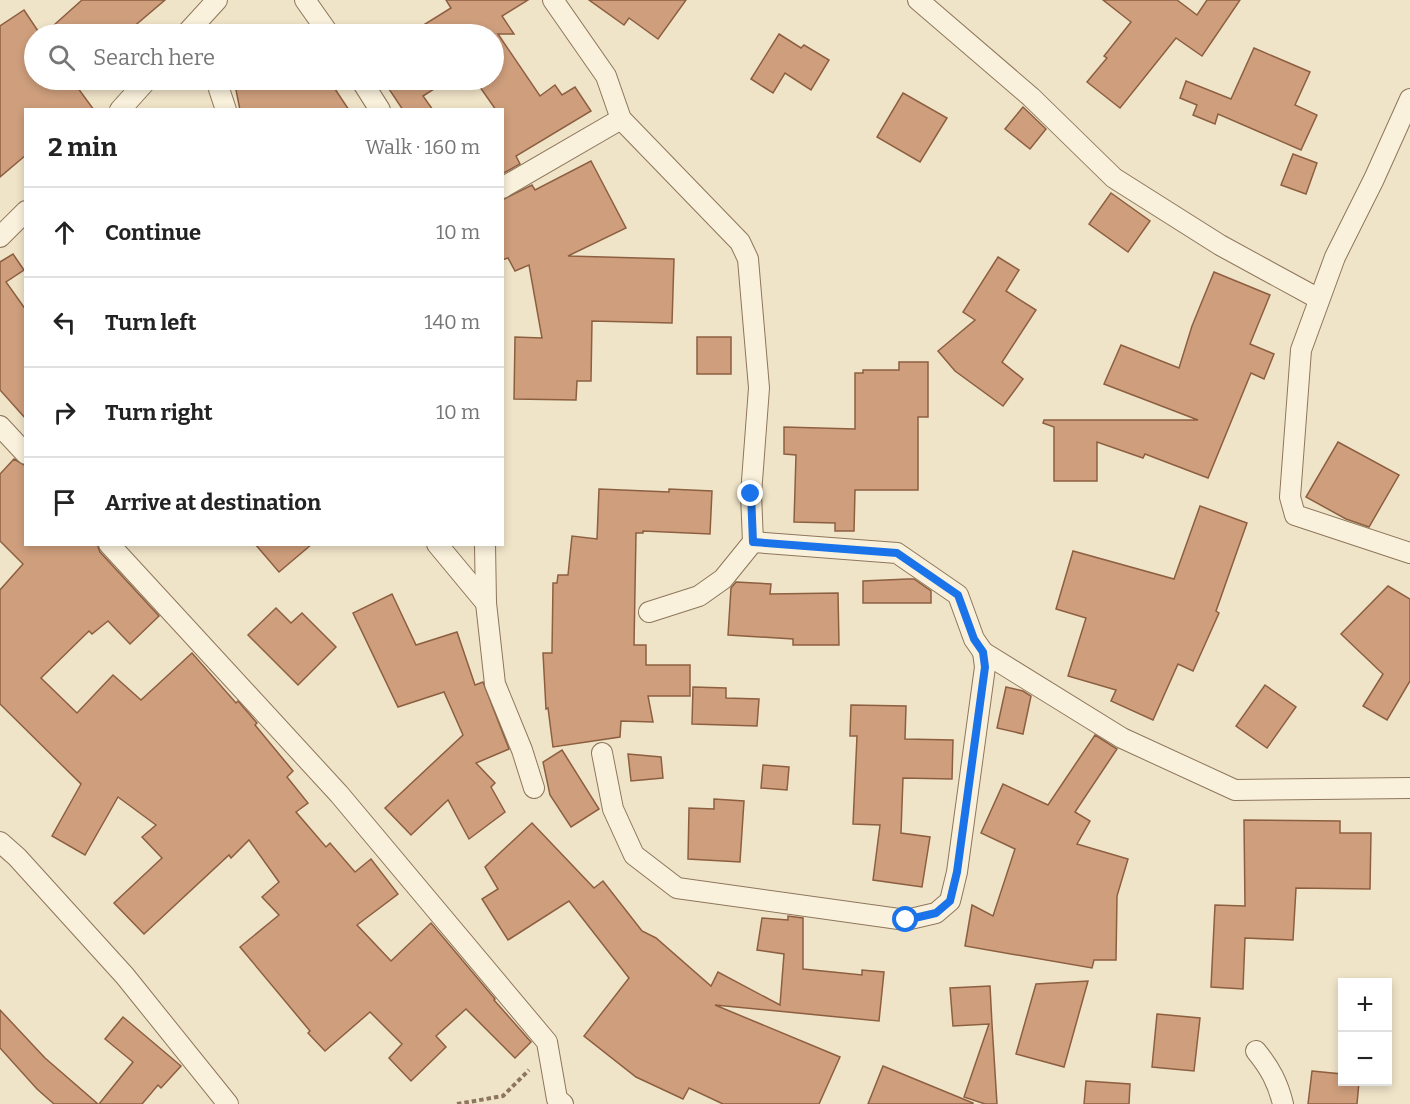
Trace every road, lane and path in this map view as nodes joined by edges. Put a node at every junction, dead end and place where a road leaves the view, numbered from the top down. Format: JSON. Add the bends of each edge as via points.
{"nodes":[{"id":1,"x":217,"y":0,"type":"edge"},
{"id":2,"x":305,"y":0,"type":"edge"},
{"id":3,"x":553,"y":0,"type":"edge"},
{"id":4,"x":918,"y":0,"type":"edge"},
{"id":5,"x":199,"y":24,"type":"edge"},
{"id":6,"x":322,"y":24,"type":"edge"},
{"id":7,"x":138,"y":90,"type":"edge"},
{"id":8,"x":219,"y":90,"type":"edge"},
{"id":9,"x":368,"y":90,"type":"edge"},
{"id":10,"x":1410,"y":99,"type":"edge"},
{"id":11,"x":122,"y":108,"type":"edge"},
{"id":12,"x":225,"y":108,"type":"edge"},
{"id":13,"x":380,"y":108,"type":"edge"},
{"id":14,"x":621,"y":119,"type":"junction"},
{"id":15,"x":504,"y":187,"type":"edge"},
{"id":16,"x":24,"y":213,"type":"edge"},
{"id":17,"x":0,"y":237,"type":"edge"},
{"id":18,"x":1319,"y":299,"type":"junction"},
{"id":19,"x":0,"y":426,"type":"edge"},
{"id":20,"x":24,"y":452,"type":"edge"},
{"id":21,"x":753,"y":542,"type":"junction"},
{"id":22,"x":111,"y":546,"type":"edge"},
{"id":23,"x":439,"y":546,"type":"edge"},
{"id":24,"x":485,"y":546,"type":"edge"},
{"id":25,"x":1410,"y":553,"type":"edge"},
{"id":26,"x":486,"y":603,"type":"junction"},
{"id":27,"x":649,"y":612,"type":"dead end"},
{"id":28,"x":983,"y":652,"type":"junction"},
{"id":29,"x":602,"y":753,"type":"dead end"},
{"id":30,"x":534,"y":788,"type":"dead end"},
{"id":31,"x":1410,"y":788,"type":"edge"},
{"id":32,"x":0,"y":842,"type":"edge"},
{"id":33,"x":547,"y":1042,"type":"junction"},
{"id":34,"x":1256,"y":1051,"type":"dead end"},
{"id":35,"x":228,"y":1104,"type":"edge"},
{"id":36,"x":457,"y":1104,"type":"edge"},
{"id":37,"x":562,"y":1104,"type":"edge"},
{"id":38,"x":1283,"y":1104,"type":"edge"}],
"edges":[{"from":1,"to":5,"type":"street"},
{"from":2,"to":6,"type":"street"},
{"from":3,"to":14,"type":"street","via":[[606,76]]},
{"from":4,"to":18,"type":"street","via":[[1031,97],[1114,178],[1220,245]]},
{"from":7,"to":11,"type":"street"},
{"from":8,"to":12,"type":"street"},
{"from":9,"to":13,"type":"street"},
{"from":10,"to":18,"type":"street","via":[[1335,256]]},
{"from":14,"to":15,"type":"street"},
{"from":14,"to":21,"type":"street","via":[[740,242],[748,260],[759,388],[751,494]]},
{"from":16,"to":17,"type":"street"},
{"from":18,"to":25,"type":"street","via":[[1300,350],[1290,497],[1294,515]]},
{"from":19,"to":20,"type":"street"},
{"from":21,"to":27,"type":"street","via":[[723,579],[699,596]]},
{"from":21,"to":28,"type":"street","via":[[897,553],[958,595],[974,639]]},
{"from":22,"to":33,"type":"street","via":[[339,794]]},
{"from":23,"to":26,"type":"street"},
{"from":24,"to":26,"type":"street"},
{"from":26,"to":30,"type":"street","via":[[495,684]]},
{"from":28,"to":29,"type":"street","via":[[985,667],[957,872],[950,901],[936,913],[906,920],[677,888],[634,855],[613,809]]},
{"from":28,"to":31,"type":"street","via":[[1122,738],[1235,790]]},
{"from":32,"to":35,"type":"street","via":[[124,976]]},
{"from":33,"to":36,"type":"path","via":[[528,1071],[503,1096]]},
{"from":33,"to":37,"type":"street","via":[[557,1099]]},
{"from":34,"to":38,"type":"street","via":[[1271,1069]]}]}
